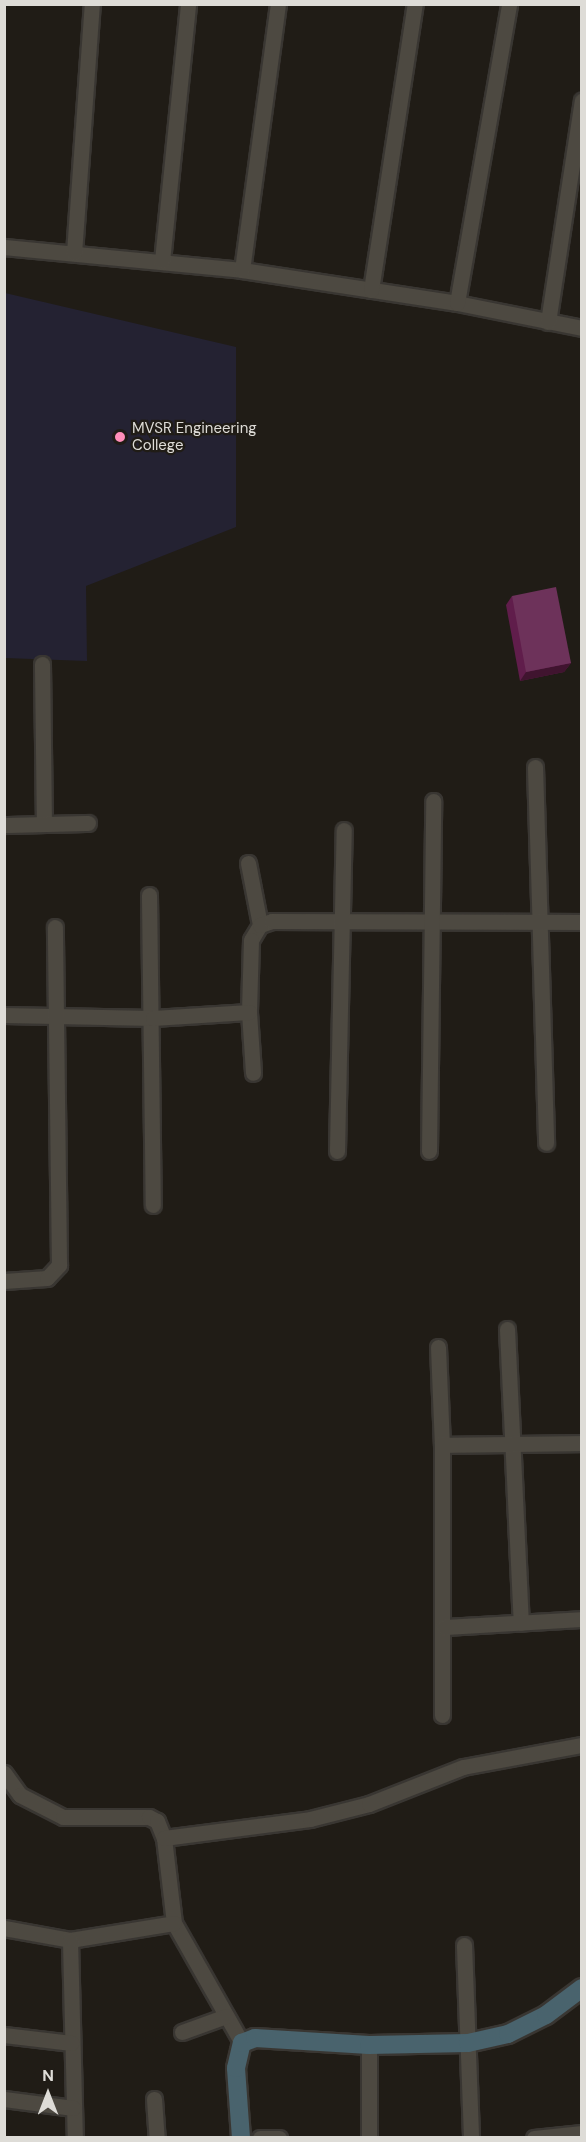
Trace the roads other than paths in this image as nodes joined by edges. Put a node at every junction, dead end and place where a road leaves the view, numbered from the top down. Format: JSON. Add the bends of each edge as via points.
{"nodes":[{"id":1,"x":92,"y":4,"type":"edge"},
{"id":2,"x":188,"y":4,"type":"edge"},
{"id":3,"x":278,"y":4,"type":"edge"},
{"id":4,"x":415,"y":4,"type":"edge"},
{"id":5,"x":509,"y":4,"type":"edge"},
{"id":6,"x":582,"y":101,"type":"edge"},
{"id":7,"x":4,"y":247,"type":"edge"},
{"id":8,"x":74,"y":253,"type":"junction"},
{"id":9,"x":162,"y":261,"type":"junction"},
{"id":10,"x":242,"y":270,"type":"junction"},
{"id":11,"x":371,"y":290,"type":"junction"},
{"id":12,"x":457,"y":303,"type":"junction"},
{"id":13,"x":548,"y":322,"type":"junction"},
{"id":14,"x":582,"y":328,"type":"edge"},
{"id":15,"x":42,"y":664,"type":"dead end"},
{"id":16,"x":535,"y":767,"type":"dead end"},
{"id":17,"x":433,"y":801,"type":"dead end"},
{"id":18,"x":88,"y":823,"type":"dead end"},
{"id":19,"x":44,"y":824,"type":"junction"},
{"id":20,"x":4,"y":825,"type":"edge"},
{"id":21,"x":344,"y":830,"type":"dead end"},
{"id":22,"x":248,"y":863,"type":"dead end"},
{"id":23,"x":149,"y":895,"type":"dead end"},
{"id":24,"x":429,"y":922,"type":"junction"},
{"id":25,"x":582,"y":922,"type":"edge"},
{"id":26,"x":343,"y":923,"type":"junction"},
{"id":27,"x":537,"y":924,"type":"junction"},
{"id":28,"x":260,"y":925,"type":"junction"},
{"id":29,"x":55,"y":927,"type":"dead end"},
{"id":30,"x":249,"y":1012,"type":"junction"},
{"id":31,"x":4,"y":1016,"type":"edge"},
{"id":32,"x":56,"y":1016,"type":"junction"},
{"id":33,"x":153,"y":1018,"type":"junction"},
{"id":34,"x":253,"y":1073,"type":"dead end"},
{"id":35,"x":546,"y":1143,"type":"dead end"},
{"id":36,"x":337,"y":1151,"type":"dead end"},
{"id":37,"x":429,"y":1151,"type":"dead end"},
{"id":38,"x":153,"y":1205,"type":"dead end"},
{"id":39,"x":4,"y":1281,"type":"edge"},
{"id":40,"x":507,"y":1329,"type":"dead end"},
{"id":41,"x":438,"y":1347,"type":"dead end"},
{"id":42,"x":582,"y":1443,"type":"edge"},
{"id":43,"x":442,"y":1445,"type":"junction"},
{"id":44,"x":513,"y":1446,"type":"junction"},
{"id":45,"x":582,"y":1619,"type":"edge"},
{"id":46,"x":521,"y":1623,"type":"junction"},
{"id":47,"x":444,"y":1627,"type":"junction"},
{"id":48,"x":442,"y":1715,"type":"dead end"},
{"id":49,"x":582,"y":1745,"type":"edge"},
{"id":50,"x":4,"y":1773,"type":"edge"},
{"id":51,"x":12,"y":1796,"type":"edge"},
{"id":52,"x":164,"y":1838,"type":"junction"},
{"id":53,"x":174,"y":1923,"type":"junction"},
{"id":54,"x":4,"y":1928,"type":"edge"},
{"id":55,"x":70,"y":1940,"type":"junction"},
{"id":56,"x":464,"y":1946,"type":"dead end"},
{"id":57,"x":582,"y":1988,"type":"edge"},
{"id":58,"x":226,"y":2016,"type":"junction"},
{"id":59,"x":182,"y":2032,"type":"dead end"},
{"id":60,"x":4,"y":2035,"type":"edge"},
{"id":61,"x":72,"y":2043,"type":"junction"},
{"id":62,"x":242,"y":2043,"type":"junction"},
{"id":63,"x":468,"y":2043,"type":"junction"},
{"id":64,"x":369,"y":2045,"type":"junction"},
{"id":65,"x":4,"y":2099,"type":"edge"},
{"id":66,"x":154,"y":2099,"type":"dead end"},
{"id":67,"x":73,"y":2108,"type":"junction"},
{"id":68,"x":582,"y":2133,"type":"edge"},
{"id":69,"x":559,"y":2136,"type":"edge"},
{"id":70,"x":75,"y":2138,"type":"edge"},
{"id":71,"x":157,"y":2138,"type":"edge"},
{"id":72,"x":241,"y":2138,"type":"edge"},
{"id":73,"x":260,"y":2138,"type":"edge"},
{"id":74,"x":279,"y":2138,"type":"edge"},
{"id":75,"x":369,"y":2138,"type":"edge"},
{"id":76,"x":471,"y":2138,"type":"edge"},
{"id":77,"x":534,"y":2138,"type":"edge"}],
"edges":[{"from":1,"to":8,"type":"street"},
{"from":2,"to":9,"type":"street"},
{"from":3,"to":10,"type":"street"},
{"from":4,"to":11,"type":"street"},
{"from":5,"to":12,"type":"street"},
{"from":6,"to":13,"type":"street"},
{"from":7,"to":8,"type":"street"},
{"from":8,"to":9,"type":"street"},
{"from":9,"to":10,"type":"street"},
{"from":10,"to":11,"type":"street"},
{"from":11,"to":12,"type":"street"},
{"from":12,"to":13,"type":"street"},
{"from":13,"to":14,"type":"street"},
{"from":15,"to":19,"type":"street"},
{"from":16,"to":27,"type":"street"},
{"from":17,"to":24,"type":"street"},
{"from":18,"to":19,"type":"street"},
{"from":19,"to":20,"type":"street"},
{"from":21,"to":26,"type":"street"},
{"from":22,"to":28,"type":"street"},
{"from":23,"to":33,"type":"street"},
{"from":24,"to":26,"type":"street"},
{"from":24,"to":27,"type":"street"},
{"from":24,"to":37,"type":"street"},
{"from":25,"to":27,"type":"street"},
{"from":26,"to":28,"type":"street","via":[[272,921]]},
{"from":26,"to":36,"type":"street"},
{"from":27,"to":35,"type":"street"},
{"from":28,"to":30,"type":"street","via":[[251,940]]},
{"from":29,"to":32,"type":"street"},
{"from":30,"to":33,"type":"street"},
{"from":30,"to":34,"type":"street"},
{"from":31,"to":32,"type":"street"},
{"from":32,"to":33,"type":"street"},
{"from":32,"to":39,"type":"street","via":[[59,1265],[47,1278]]},
{"from":33,"to":38,"type":"street"},
{"from":40,"to":44,"type":"street"},
{"from":41,"to":43,"type":"street"},
{"from":42,"to":44,"type":"street"},
{"from":43,"to":44,"type":"street"},
{"from":43,"to":47,"type":"street"},
{"from":44,"to":46,"type":"street"},
{"from":45,"to":46,"type":"street"},
{"from":46,"to":47,"type":"street"},
{"from":47,"to":48,"type":"street"},
{"from":49,"to":52,"type":"street","via":[[463,1767],[369,1804],[310,1819]]},
{"from":50,"to":51,"type":"street"},
{"from":51,"to":52,"type":"street","via":[[63,1817],[149,1817],[157,1821]]},
{"from":52,"to":53,"type":"street"},
{"from":53,"to":55,"type":"street"},
{"from":53,"to":58,"type":"street"},
{"from":54,"to":55,"type":"street"},
{"from":55,"to":61,"type":"street"},
{"from":56,"to":63,"type":"street"},
{"from":57,"to":63,"type":"main road","via":[[546,2015],[517,2029]]},
{"from":58,"to":59,"type":"street"},
{"from":58,"to":62,"type":"street"},
{"from":60,"to":61,"type":"street"},
{"from":61,"to":67,"type":"street"},
{"from":62,"to":64,"type":"main road","via":[[255,2038]]},
{"from":62,"to":72,"type":"main road","via":[[236,2068]]},
{"from":63,"to":64,"type":"main road"},
{"from":63,"to":76,"type":"street"},
{"from":64,"to":75,"type":"street"},
{"from":65,"to":67,"type":"street"},
{"from":66,"to":71,"type":"street"},
{"from":67,"to":70,"type":"street"},
{"from":68,"to":69,"type":"street"},
{"from":69,"to":77,"type":"street"},
{"from":73,"to":74,"type":"street"}]}
